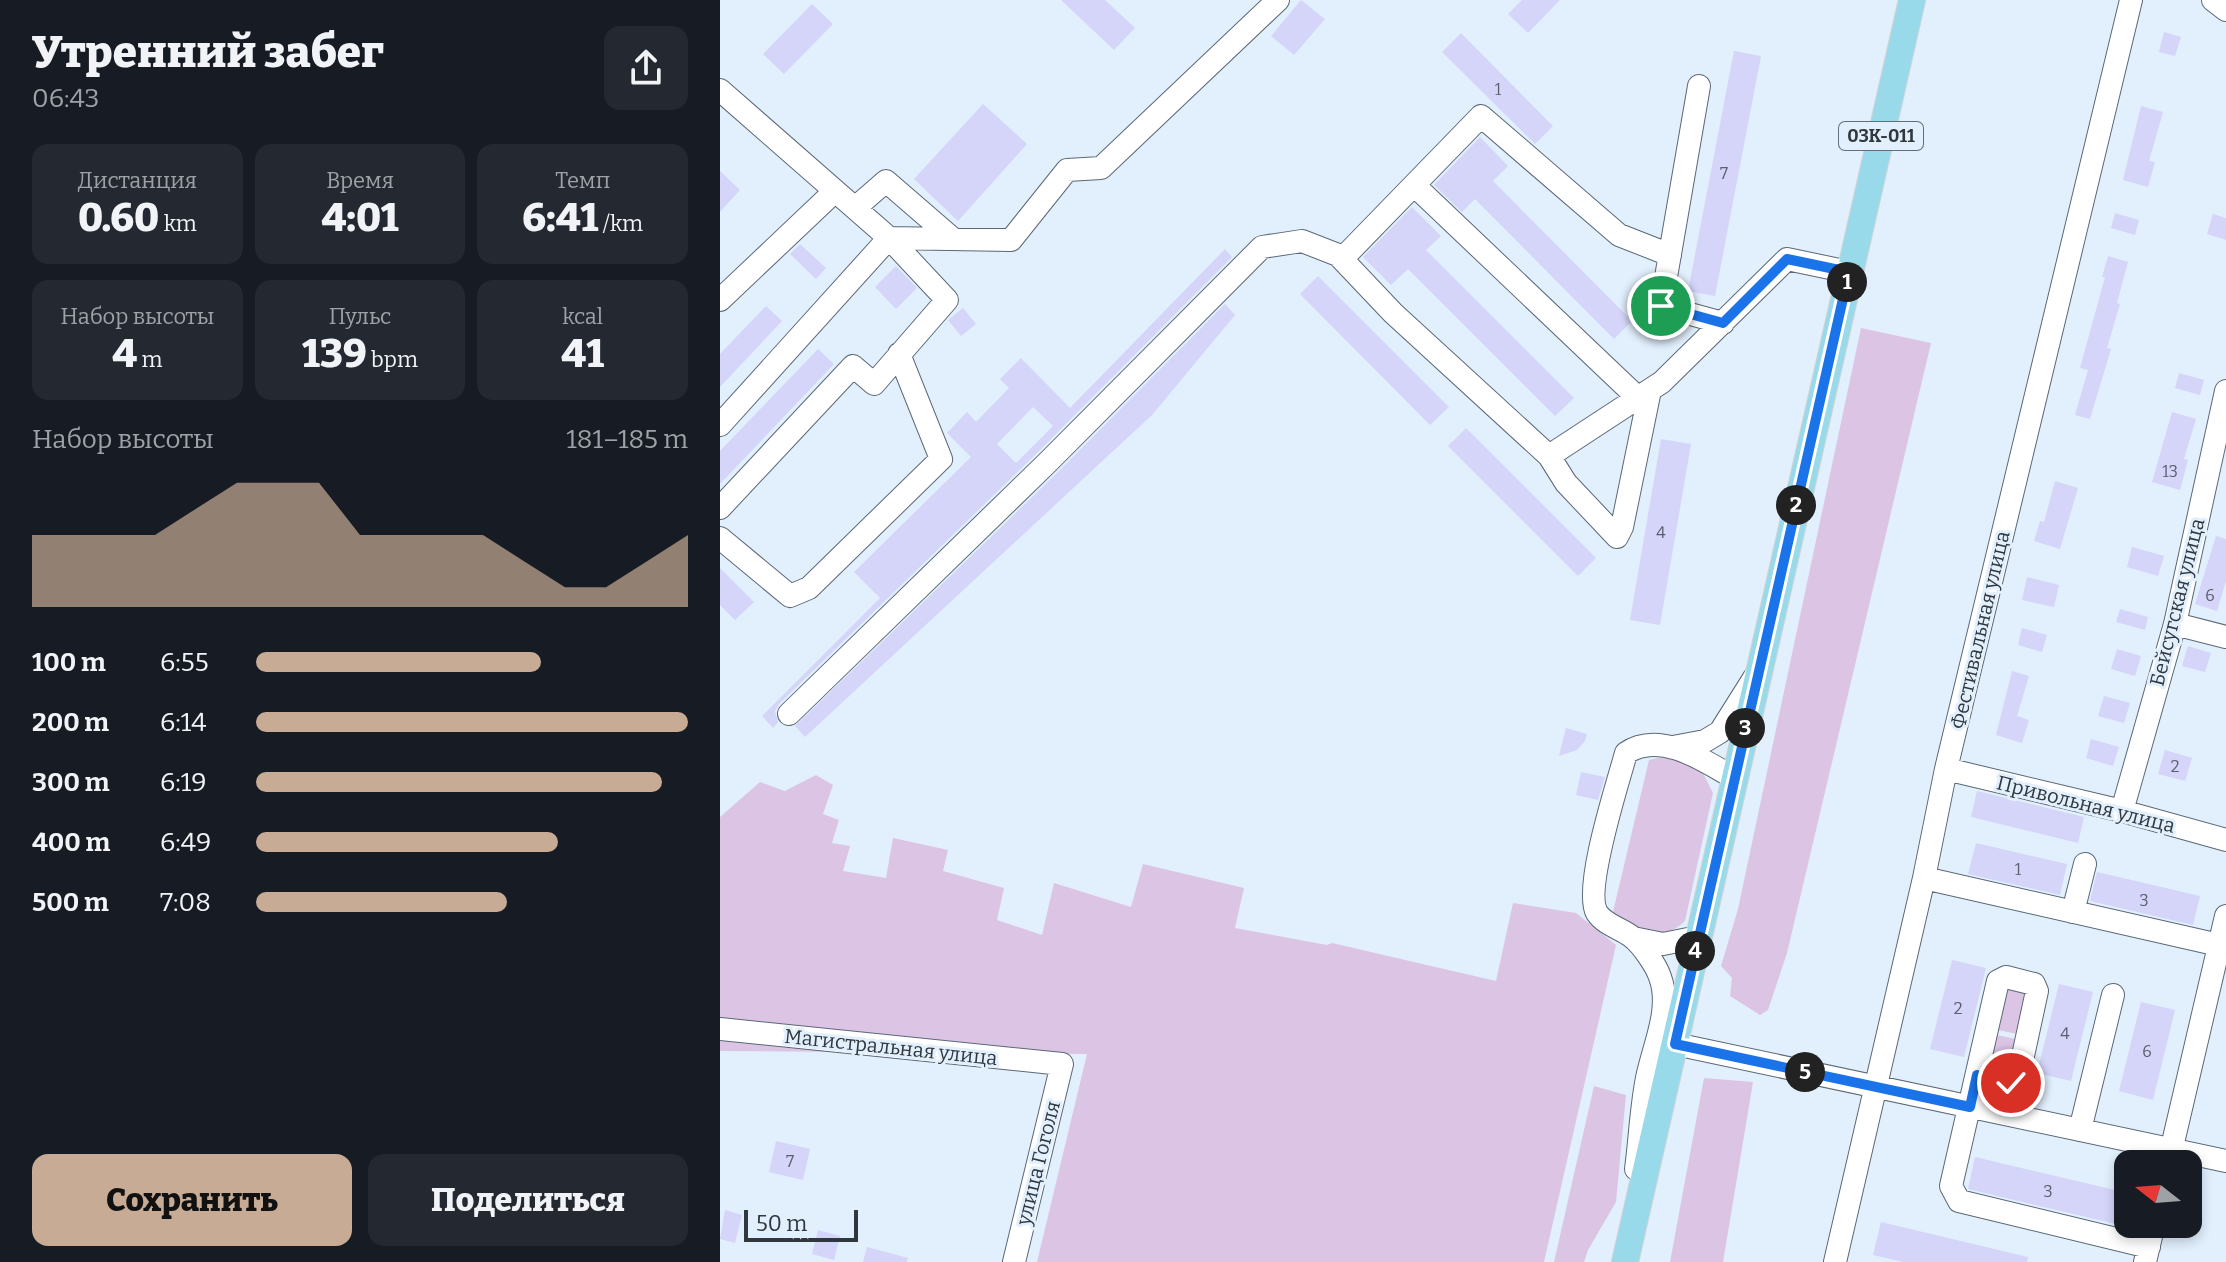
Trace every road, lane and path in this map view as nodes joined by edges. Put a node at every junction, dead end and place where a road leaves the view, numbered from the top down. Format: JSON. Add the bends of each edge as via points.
{"nodes":[{"id":1,"x":1278,"y":0,"type":"edge"},
{"id":2,"x":1912,"y":0,"type":"edge"},
{"id":3,"x":2131,"y":0,"type":"edge"},
{"id":4,"x":2213,"y":0,"type":"edge"},
{"id":5,"x":2226,"y":10,"type":"edge"},
{"id":6,"x":1699,"y":86,"type":"dead end"},
{"id":7,"x":720,"y":90,"type":"edge"},
{"id":8,"x":1414,"y":185,"type":"junction"},
{"id":9,"x":835,"y":191,"type":"junction"},
{"id":10,"x":855,"y":208,"type":"junction"},
{"id":11,"x":889,"y":238,"type":"junction"},
{"id":12,"x":953,"y":239,"type":"junction"},
{"id":13,"x":1670,"y":255,"type":"junction"},
{"id":14,"x":1342,"y":259,"type":"junction"},
{"id":15,"x":1849,"y":272,"type":"junction"},
{"id":16,"x":720,"y":300,"type":"edge"},
{"id":17,"x":1723,"y":323,"type":"junction"},
{"id":18,"x":899,"y":354,"type":"junction"},
{"id":19,"x":2226,"y":391,"type":"edge"},
{"id":20,"x":1644,"y":394,"type":"junction"},
{"id":21,"x":720,"y":425,"type":"edge"},
{"id":22,"x":1549,"y":456,"type":"junction"},
{"id":23,"x":720,"y":508,"type":"edge"},
{"id":24,"x":720,"y":538,"type":"edge"},
{"id":25,"x":2175,"y":624,"type":"junction"},
{"id":26,"x":2226,"y":637,"type":"edge"},
{"id":27,"x":1759,"y":670,"type":"junction"},
{"id":28,"x":789,"y":714,"type":"dead end"},
{"id":29,"x":1673,"y":747,"type":"junction"},
{"id":30,"x":1946,"y":769,"type":"junction"},
{"id":31,"x":1734,"y":778,"type":"junction"},
{"id":32,"x":2122,"y":811,"type":"junction"},
{"id":33,"x":2226,"y":840,"type":"edge"},
{"id":34,"x":2085,"y":864,"type":"dead end"},
{"id":35,"x":1924,"y":878,"type":"junction"},
{"id":36,"x":2073,"y":912,"type":"junction"},
{"id":37,"x":2226,"y":916,"type":"edge"},
{"id":38,"x":1698,"y":937,"type":"junction"},
{"id":39,"x":1633,"y":938,"type":"junction"},
{"id":40,"x":2219,"y":945,"type":"junction"},
{"id":41,"x":2113,"y":995,"type":"dead end"},
{"id":42,"x":2216,"y":1001,"type":"edge"},
{"id":43,"x":720,"y":1029,"type":"edge"},
{"id":44,"x":1675,"y":1044,"type":"junction"},
{"id":45,"x":1062,"y":1064,"type":"joint"},
{"id":46,"x":1977,"y":1075,"type":"dead end"},
{"id":47,"x":1876,"y":1087,"type":"junction"},
{"id":48,"x":1970,"y":1107,"type":"junction"},
{"id":49,"x":2080,"y":1130,"type":"junction"},
{"id":50,"x":2146,"y":1150,"type":"edge"},
{"id":51,"x":2171,"y":1150,"type":"edge"},
{"id":52,"x":2202,"y":1159,"type":"edge"},
{"id":53,"x":2226,"y":1161,"type":"edge"},
{"id":54,"x":2147,"y":1255,"type":"edge"},
{"id":55,"x":1014,"y":1262,"type":"edge"},
{"id":56,"x":1625,"y":1262,"type":"edge"},
{"id":57,"x":1835,"y":1262,"type":"edge"}],
"edges":[{"from":1,"to":12,"type":"street","via":[[1101,168],[1067,170],[1011,240]]},
{"from":2,"to":15,"type":"main road","number":"03К-011"},
{"from":3,"to":30,"type":"street","name":"Фестивальная улица"},
{"from":4,"to":5,"type":"street"},
{"from":6,"to":13,"type":"street"},
{"from":7,"to":9,"type":"street"},
{"from":8,"to":13,"type":"street","via":[[1481,116],[1619,235]]},
{"from":8,"to":14,"type":"street"},
{"from":8,"to":20,"type":"street"},
{"from":9,"to":10,"type":"street"},
{"from":9,"to":16,"type":"street"},
{"from":10,"to":11,"type":"street"},
{"from":10,"to":12,"type":"street","via":[[886,181]]},
{"from":11,"to":12,"type":"street"},
{"from":11,"to":18,"type":"street","via":[[947,300]]},
{"from":11,"to":21,"type":"street"},
{"from":13,"to":17,"type":"street","via":[[1661,306]]},
{"from":14,"to":22,"type":"street"},
{"from":14,"to":28,"type":"street","via":[[1302,241],[1262,247]]},
{"from":15,"to":17,"type":"street","via":[[1787,259]]},
{"from":15,"to":27,"type":"main road","number":"03К-011"},
{"from":17,"to":20,"type":"street"},
{"from":18,"to":23,"type":"street","via":[[874,384],[853,366]]},
{"from":18,"to":24,"type":"street","via":[[941,459],[809,588],[790,596]]},
{"from":19,"to":25,"type":"street","name":"Бейсугская улица"},
{"from":20,"to":22,"type":"street"},
{"from":20,"to":22,"type":"street","via":[[1617,537],[1566,483]]},
{"from":25,"to":26,"type":"street"},
{"from":25,"to":32,"type":"street","name":"Бейсугская улица"},
{"from":27,"to":29,"type":"street","via":[[1720,732],[1705,741]]},
{"from":27,"to":31,"type":"main road","number":"03К-011"},
{"from":29,"to":31,"type":"street"},
{"from":29,"to":39,"type":"street","via":[[1636,746],[1626,753],[1592,892],[1597,913]]},
{"from":30,"to":32,"type":"street","name":"Привольная улица"},
{"from":30,"to":35,"type":"street","name":"Фестивальная улица"},
{"from":31,"to":38,"type":"main road","number":"03К-011"},
{"from":32,"to":33,"type":"street","name":"Привольная улица"},
{"from":34,"to":36,"type":"street"},
{"from":35,"to":36,"type":"street"},
{"from":35,"to":47,"type":"street","name":"Фестивальная улица"},
{"from":36,"to":40,"type":"street"},
{"from":37,"to":40,"type":"street"},
{"from":38,"to":39,"type":"street","via":[[1663,944]]},
{"from":38,"to":44,"type":"main road","number":"03К-011"},
{"from":39,"to":56,"type":"street","via":[[1661,977],[1664,1008],[1647,1079]]},
{"from":40,"to":42,"type":"street"},
{"from":41,"to":49,"type":"street"},
{"from":42,"to":51,"type":"street"},
{"from":43,"to":45,"type":"street","name":"Магистральная улица"},
{"from":44,"to":47,"type":"street"},
{"from":44,"to":56,"type":"main road","number":"03К-011"},
{"from":45,"to":55,"type":"street","name":"улица Гоголя"},
{"from":46,"to":48,"type":"street"},
{"from":47,"to":48,"type":"street"},
{"from":47,"to":57,"type":"street","name":"Фестивальная улица"},
{"from":48,"to":49,"type":"street"},
{"from":48,"to":54,"type":"street","via":[[1951,1186],[1959,1201]]},
{"from":49,"to":50,"type":"street"},
{"from":52,"to":53,"type":"street"}]}
